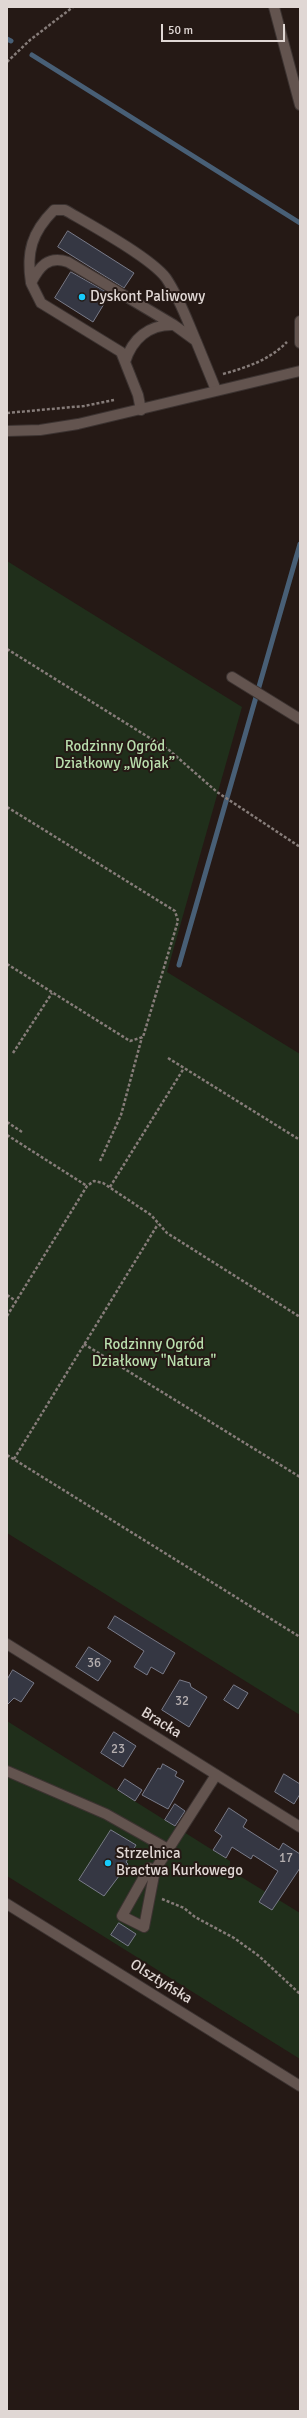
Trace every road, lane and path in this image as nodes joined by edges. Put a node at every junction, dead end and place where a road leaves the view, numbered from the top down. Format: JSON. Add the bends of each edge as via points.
{"nodes":[{"id":1,"x":73,"y":7,"type":"edge"},
{"id":2,"x":274,"y":7,"type":"edge"},
{"id":3,"x":7,"y":62,"type":"edge"},
{"id":4,"x":300,"y":105,"type":"edge"},
{"id":5,"x":31,"y":283,"type":"junction"},
{"id":6,"x":174,"y":325,"type":"junction"},
{"id":7,"x":299,"y":326,"type":"edge"},
{"id":8,"x":196,"y":341,"type":"junction"},
{"id":9,"x":300,"y":343,"type":"edge"},
{"id":10,"x":125,"y":362,"type":"junction"},
{"id":11,"x":300,"y":370,"type":"edge"},
{"id":12,"x":211,"y":377,"type":"junction"},
{"id":13,"x":216,"y":390,"type":"junction"},
{"id":14,"x":138,"y":395,"type":"junction"},
{"id":15,"x":141,"y":410,"type":"junction"},
{"id":16,"x":7,"y":413,"type":"edge"},
{"id":17,"x":7,"y":431,"type":"edge"},
{"id":18,"x":7,"y":650,"type":"edge"},
{"id":19,"x":232,"y":677,"type":"dead end"},
{"id":20,"x":300,"y":719,"type":"edge"},
{"id":21,"x":7,"y":806,"type":"edge"},
{"id":22,"x":300,"y":847,"type":"edge"},
{"id":23,"x":7,"y":964,"type":"edge"},
{"id":24,"x":52,"y":993,"type":"junction"},
{"id":25,"x":143,"y":1037,"type":"junction"},
{"id":26,"x":13,"y":1053,"type":"dead end"},
{"id":27,"x":168,"y":1058,"type":"dead end"},
{"id":28,"x":184,"y":1068,"type":"junction"},
{"id":29,"x":7,"y":1122,"type":"edge"},
{"id":30,"x":22,"y":1132,"type":"dead end"},
{"id":31,"x":7,"y":1135,"type":"edge"},
{"id":32,"x":300,"y":1140,"type":"edge"},
{"id":33,"x":100,"y":1162,"type":"dead end"},
{"id":34,"x":87,"y":1186,"type":"junction"},
{"id":35,"x":110,"y":1187,"type":"junction"},
{"id":36,"x":158,"y":1224,"type":"junction"},
{"id":37,"x":7,"y":1295,"type":"edge"},
{"id":38,"x":16,"y":1301,"type":"junction"},
{"id":39,"x":7,"y":1316,"type":"edge"},
{"id":40,"x":300,"y":1317,"type":"edge"},
{"id":41,"x":84,"y":1344,"type":"junction"},
{"id":42,"x":7,"y":1455,"type":"edge"},
{"id":43,"x":14,"y":1459,"type":"junction"},
{"id":44,"x":300,"y":1477,"type":"edge"},
{"id":45,"x":300,"y":1637,"type":"edge"},
{"id":46,"x":7,"y":1644,"type":"edge"},
{"id":47,"x":7,"y":1771,"type":"edge"},
{"id":48,"x":216,"y":1775,"type":"junction"},
{"id":49,"x":300,"y":1827,"type":"edge"},
{"id":50,"x":168,"y":1849,"type":"junction"},
{"id":51,"x":156,"y":1870,"type":"junction"},
{"id":52,"x":150,"y":1896,"type":"junction"},
{"id":53,"x":7,"y":1904,"type":"edge"},
{"id":54,"x":300,"y":1994,"type":"edge"},
{"id":55,"x":300,"y":2086,"type":"edge"}],
"edges":[{"from":1,"to":3,"type":"path","via":[[30,40]]},
{"from":2,"to":4,"type":"street"},
{"from":5,"to":6,"type":"street","via":[[39,267],[49,261],[60,259]]},
{"from":5,"to":8,"type":"street","via":[[28,270],[33,236],[41,222],[54,210],[65,210],[145,260],[165,277]]},
{"from":5,"to":10,"type":"street","via":[[41,303],[121,352]]},
{"from":6,"to":8,"type":"street"},
{"from":6,"to":10,"type":"street","via":[[162,324],[150,328],[130,348]]},
{"from":7,"to":9,"type":"street"},
{"from":7,"to":12,"type":"path","via":[[270,357],[252,366]]},
{"from":8,"to":12,"type":"street"},
{"from":10,"to":14,"type":"street"},
{"from":11,"to":13,"type":"street"},
{"from":12,"to":13,"type":"street"},
{"from":13,"to":15,"type":"street"},
{"from":14,"to":15,"type":"street"},
{"from":14,"to":16,"type":"path","via":[[84,406]]},
{"from":15,"to":17,"type":"street","via":[[40,430]]},
{"from":18,"to":22,"type":"path","via":[[169,750],[217,792]]},
{"from":19,"to":20,"type":"street"},
{"from":21,"to":25,"type":"path","via":[[175,911],[178,921]]},
{"from":23,"to":24,"type":"path"},
{"from":24,"to":25,"type":"path","via":[[130,1041]]},
{"from":24,"to":26,"type":"path"},
{"from":25,"to":33,"type":"path","via":[[121,1115]]},
{"from":27,"to":28,"type":"path"},
{"from":28,"to":32,"type":"path"},
{"from":28,"to":35,"type":"path"},
{"from":29,"to":30,"type":"path"},
{"from":31,"to":34,"type":"path"},
{"from":34,"to":35,"type":"path","via":[[94,1181]]},
{"from":34,"to":38,"type":"path"},
{"from":35,"to":36,"type":"path","via":[[151,1215]]},
{"from":36,"to":40,"type":"path","via":[[166,1234]]},
{"from":36,"to":41,"type":"path"},
{"from":37,"to":38,"type":"path"},
{"from":38,"to":39,"type":"path"},
{"from":41,"to":43,"type":"path"},
{"from":41,"to":44,"type":"path"},
{"from":42,"to":43,"type":"path"},
{"from":43,"to":45,"type":"path"},
{"from":46,"to":48,"type":"street","name":"Bracka"},
{"from":47,"to":50,"type":"street","via":[[106,1814]]},
{"from":48,"to":49,"type":"street","name":"Bracka"},
{"from":48,"to":50,"type":"street"},
{"from":50,"to":51,"type":"street"},
{"from":51,"to":52,"type":"street"},
{"from":51,"to":52,"type":"street","via":[[149,1868],[122,1916],[144,1927]]},
{"from":52,"to":54,"type":"path","via":[[171,1901],[234,1938],[259,1956]]},
{"from":53,"to":55,"type":"street","name":"Olsztyńska"}]}
